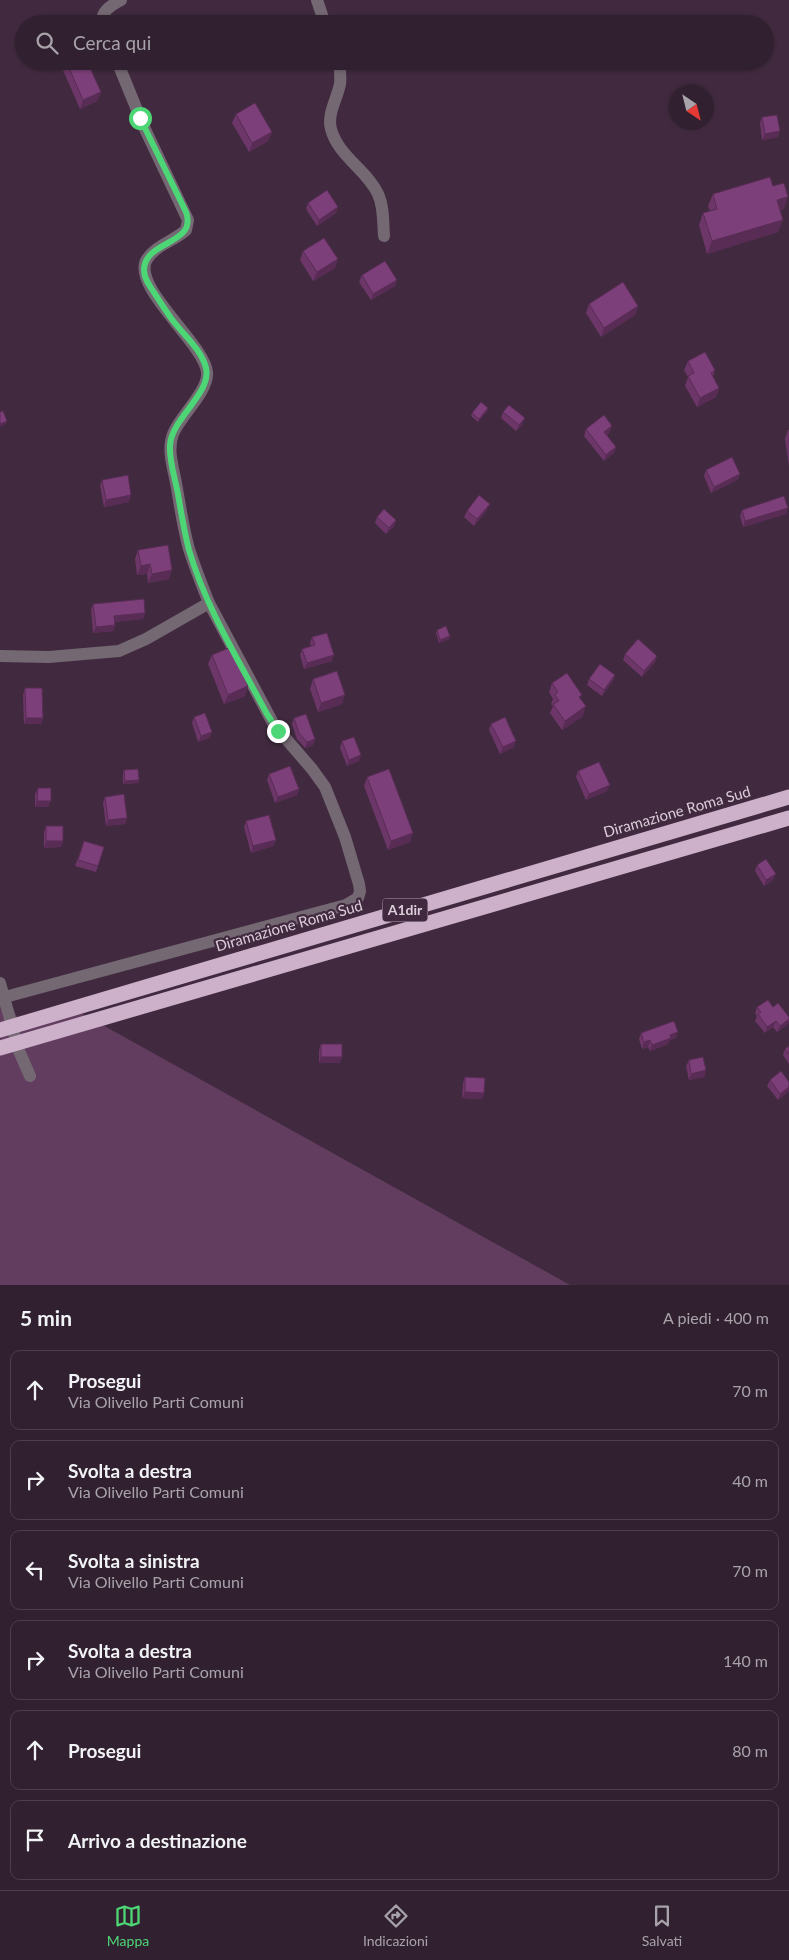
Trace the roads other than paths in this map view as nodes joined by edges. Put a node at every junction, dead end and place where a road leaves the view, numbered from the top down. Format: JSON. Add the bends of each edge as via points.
{"nodes":[{"id":1,"x":121,"y":0,"type":"edge"},
{"id":2,"x":317,"y":0,"type":"edge"},
{"id":3,"x":103,"y":15,"type":"edge"},
{"id":4,"x":322,"y":15,"type":"edge"},
{"id":5,"x":121,"y":70,"type":"edge"},
{"id":6,"x":339,"y":70,"type":"edge"},
{"id":7,"x":384,"y":236,"type":"dead end"},
{"id":8,"x":209,"y":603,"type":"junction"},
{"id":9,"x":0,"y":656,"type":"edge"},
{"id":10,"x":789,"y":797,"type":"edge"},
{"id":11,"x":789,"y":818,"type":"edge"},
{"id":12,"x":0,"y":983,"type":"edge"},
{"id":13,"x":5,"y":997,"type":"junction"},
{"id":14,"x":0,"y":1030,"type":"edge"},
{"id":15,"x":3,"y":1047,"type":"edge"},
{"id":16,"x":30,"y":1076,"type":"dead end"}],
"edges":[{"from":1,"to":3,"type":"street"},
{"from":2,"to":4,"type":"street"},
{"from":5,"to":8,"type":"street","via":[[188,220],[186,230],[152,254],[144,269],[148,283],[203,359],[206,368],[204,386],[176,427],[170,445],[187,540]]},
{"from":6,"to":7,"type":"street","via":[[340,83],[330,117],[330,129],[340,148],[379,195]]},
{"from":8,"to":9,"type":"street","via":[[119,651],[49,657]]},
{"from":8,"to":13,"type":"street","via":[[274,725],[328,793],[359,884],[358,898],[346,905]]},
{"from":10,"to":14,"type":"highway","name":"Diramazione Roma Sud","number":"A1dir"},
{"from":11,"to":15,"type":"highway","number":"A1dir"},
{"from":12,"to":13,"type":"street"},
{"from":13,"to":16,"type":"street","via":[[19,1051]]}]}
